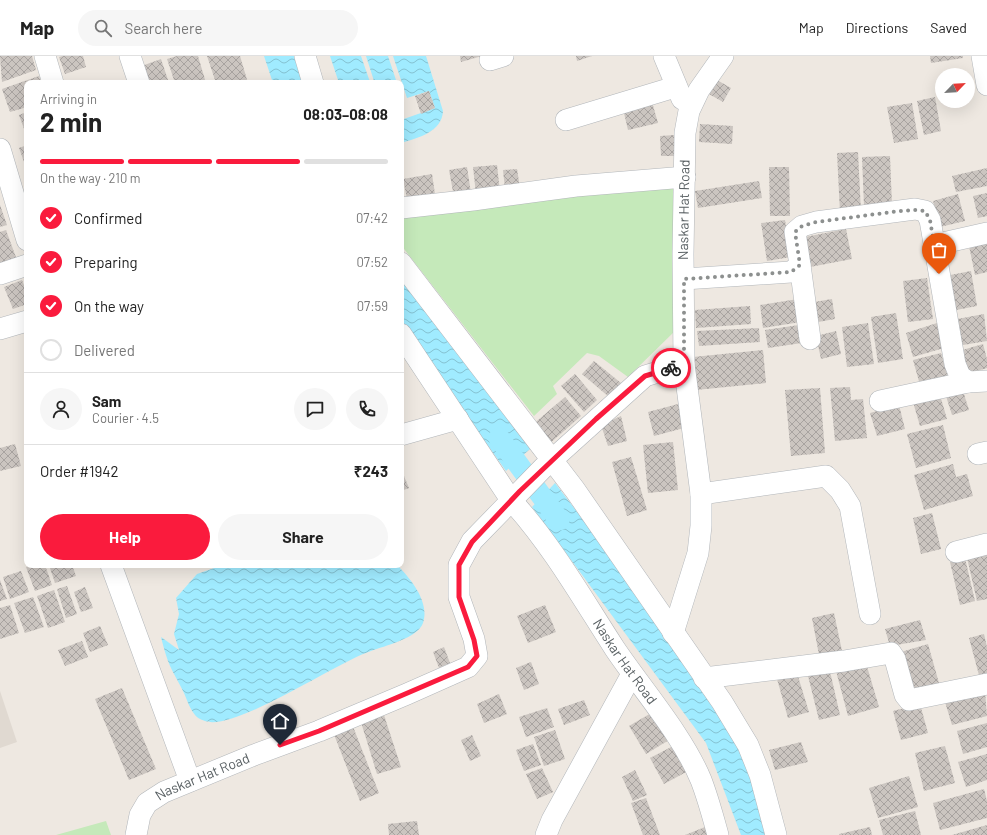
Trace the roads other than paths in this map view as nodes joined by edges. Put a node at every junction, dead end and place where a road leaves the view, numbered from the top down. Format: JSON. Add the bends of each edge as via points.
{"nodes":[{"id":1,"x":45,"y":56,"type":"edge"},
{"id":2,"x":130,"y":56,"type":"edge"},
{"id":3,"x":305,"y":56,"type":"edge"},
{"id":4,"x":664,"y":56,"type":"edge"},
{"id":5,"x":723,"y":56,"type":"edge"},
{"id":6,"x":982,"y":56,"type":"edge"},
{"id":7,"x":52,"y":80,"type":"edge"},
{"id":8,"x":138,"y":80,"type":"edge"},
{"id":9,"x":313,"y":80,"type":"edge"},
{"id":10,"x":987,"y":85,"type":"edge"},
{"id":11,"x":675,"y":86,"type":"junction"},
{"id":12,"x":689,"y":111,"type":"junction"},
{"id":13,"x":566,"y":120,"type":"dead end"},
{"id":14,"x":0,"y":149,"type":"edge"},
{"id":15,"x":685,"y":177,"type":"junction"},
{"id":16,"x":404,"y":208,"type":"edge"},
{"id":17,"x":24,"y":230,"type":"edge"},
{"id":18,"x":987,"y":233,"type":"edge"},
{"id":19,"x":934,"y":245,"type":"junction"},
{"id":20,"x":800,"y":265,"type":"junction"},
{"id":21,"x":24,"y":266,"type":"edge"},
{"id":22,"x":404,"y":267,"type":"edge"},
{"id":23,"x":0,"y":274,"type":"edge"},
{"id":24,"x":684,"y":279,"type":"junction"},
{"id":25,"x":24,"y":322,"type":"edge"},
{"id":26,"x":0,"y":329,"type":"edge"},
{"id":27,"x":404,"y":338,"type":"edge"},
{"id":28,"x":810,"y":338,"type":"dead end"},
{"id":29,"x":684,"y":364,"type":"junction"},
{"id":30,"x":978,"y":381,"type":"edge"},
{"id":31,"x":880,"y":401,"type":"dead end"},
{"id":32,"x":458,"y":419,"type":"junction"},
{"id":33,"x":404,"y":434,"type":"edge"},
{"id":34,"x":547,"y":464,"type":"junction"},
{"id":35,"x":701,"y":494,"type":"junction"},
{"id":36,"x":515,"y":495,"type":"junction"},
{"id":37,"x":987,"y":544,"type":"edge"},
{"id":38,"x":956,"y":552,"type":"dead end"},
{"id":39,"x":112,"y":568,"type":"edge"},
{"id":40,"x":870,"y":614,"type":"dead end"},
{"id":41,"x":673,"y":633,"type":"junction"},
{"id":42,"x":632,"y":674,"type":"junction"},
{"id":43,"x":704,"y":678,"type":"junction"},
{"id":44,"x":987,"y":684,"type":"edge"},
{"id":45,"x":190,"y":781,"type":"junction"},
{"id":46,"x":136,"y":835,"type":"edge"},
{"id":47,"x":546,"y":835,"type":"edge"},
{"id":48,"x":718,"y":835,"type":"edge"},
{"id":49,"x":776,"y":835,"type":"edge"}],
"edges":[{"from":1,"to":7,"type":"street"},
{"from":2,"to":8,"type":"street"},
{"from":3,"to":9,"type":"street"},
{"from":4,"to":11,"type":"street"},
{"from":5,"to":12,"type":"street","name":"Naskar Hat Road","via":[[699,90]]},
{"from":6,"to":10,"type":"street"},
{"from":11,"to":12,"type":"street"},
{"from":11,"to":13,"type":"street"},
{"from":12,"to":15,"type":"street","name":"Naskar Hat Road","via":[[685,133]]},
{"from":14,"to":17,"type":"street"},
{"from":15,"to":16,"type":"street","via":[[576,186]]},
{"from":15,"to":24,"type":"street","name":"Naskar Hat Road"},
{"from":18,"to":19,"type":"street"},
{"from":19,"to":20,"type":"street","via":[[930,220],[925,211],[914,210],[816,222],[802,226],[795,232]]},
{"from":19,"to":30,"type":"street","via":[[955,364],[960,376]]},
{"from":20,"to":24,"type":"street","via":[[791,272]]},
{"from":20,"to":28,"type":"street"},
{"from":21,"to":23,"type":"street"},
{"from":22,"to":34,"type":"street"},
{"from":24,"to":29,"type":"street","name":"Naskar Hat Road"},
{"from":25,"to":26,"type":"street"},
{"from":27,"to":32,"type":"street"},
{"from":29,"to":34,"type":"street","via":[[645,376]]},
{"from":29,"to":35,"type":"street","name":"Naskar Hat Road"},
{"from":30,"to":31,"type":"street"},
{"from":32,"to":33,"type":"street"},
{"from":32,"to":36,"type":"street"},
{"from":34,"to":36,"type":"street"},
{"from":34,"to":41,"type":"street","via":[[575,490]]},
{"from":35,"to":40,"type":"street","via":[[826,476],[840,490],[850,506]]},
{"from":35,"to":41,"type":"street","name":"Naskar Hat Road","via":[[698,553]]},
{"from":36,"to":42,"type":"street","name":"Naskar Hat Road"},
{"from":36,"to":45,"type":"street","name":"Naskar Hat Road","via":[[472,542],[459,565],[459,597],[477,656],[468,667],[319,731]]},
{"from":37,"to":38,"type":"street"},
{"from":39,"to":45,"type":"street"},
{"from":41,"to":43,"type":"street"},
{"from":42,"to":47,"type":"street"},
{"from":42,"to":48,"type":"street","name":"Naskar Hat Road","via":[[688,754],[701,780]]},
{"from":43,"to":44,"type":"street","via":[[891,653],[909,700]]},
{"from":43,"to":49,"type":"street","via":[[748,745],[760,775]]},
{"from":45,"to":46,"type":"street","name":"Naskar Hat Road","via":[[164,792],[147,803],[140,815]]}]}
